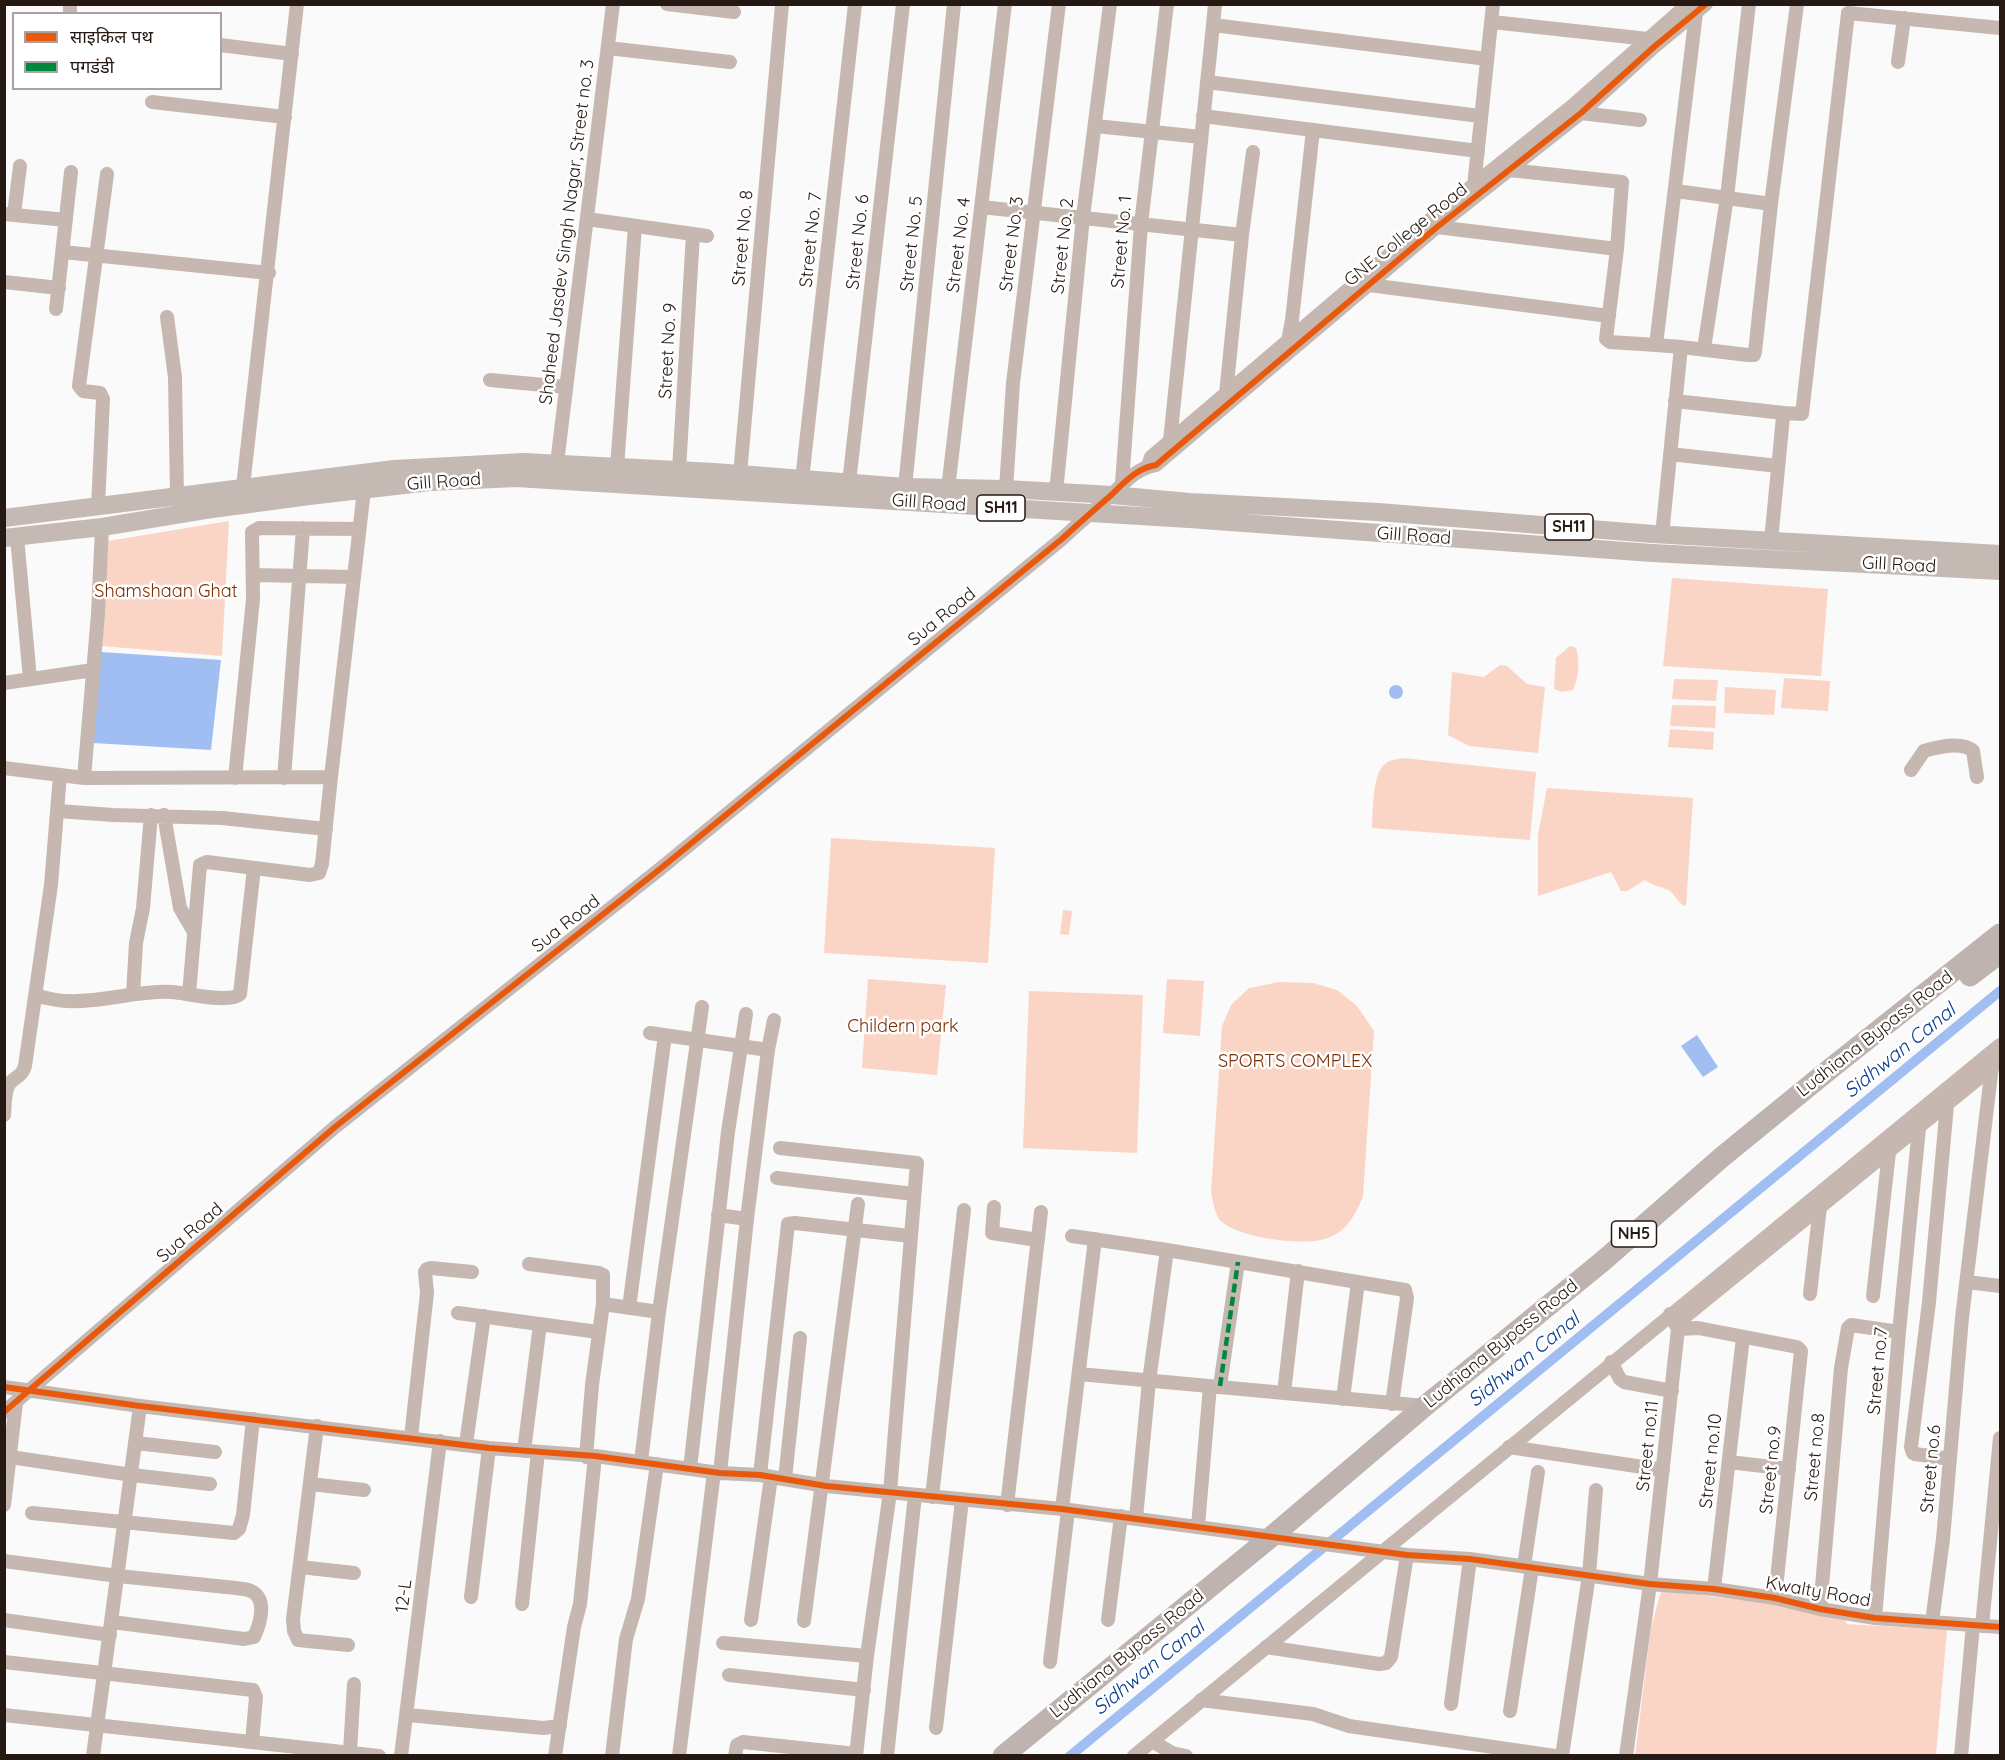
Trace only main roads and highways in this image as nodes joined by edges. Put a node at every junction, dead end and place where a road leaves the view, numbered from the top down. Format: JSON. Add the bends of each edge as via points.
{"nodes":[{"id":1,"x":4,"y":518,"type":"edge"},
{"id":2,"x":11,"y":538,"type":"edge"},
{"id":3,"x":2001,"y":554,"type":"edge"},
{"id":4,"x":2001,"y":571,"type":"edge"},
{"id":5,"x":2001,"y":934,"type":"edge"},
{"id":6,"x":2001,"y":953,"type":"edge"},
{"id":7,"x":1284,"y":1539,"type":"junction"},
{"id":8,"x":1003,"y":1755,"type":"edge"},
{"id":9,"x":1021,"y":1755,"type":"edge"}],
"edges":[{"from":1,"to":3,"type":"main road","name":"Gill Road","number":"SH11","via":[[394,469],[557,463],[948,489],[1056,493],[1117,489],[1190,502]]},
{"from":2,"to":4,"type":"main road","name":"Gill Road","number":"SH11","via":[[430,482],[528,478],[1652,553]]},
{"from":5,"to":7,"type":"highway","name":"Ludhiana Bypass Road","number":"NH5","via":[[1767,1120],[1425,1406]]},
{"from":6,"to":7,"type":"highway","name":"Ludhiana Bypass Road","number":"NH5","via":[[1837,1078]]},
{"from":7,"to":8,"type":"highway","name":"Ludhiana Bypass Road","number":"NH5"},
{"from":7,"to":9,"type":"highway","name":"Ludhiana Bypass Road","number":"NH5"}]}
